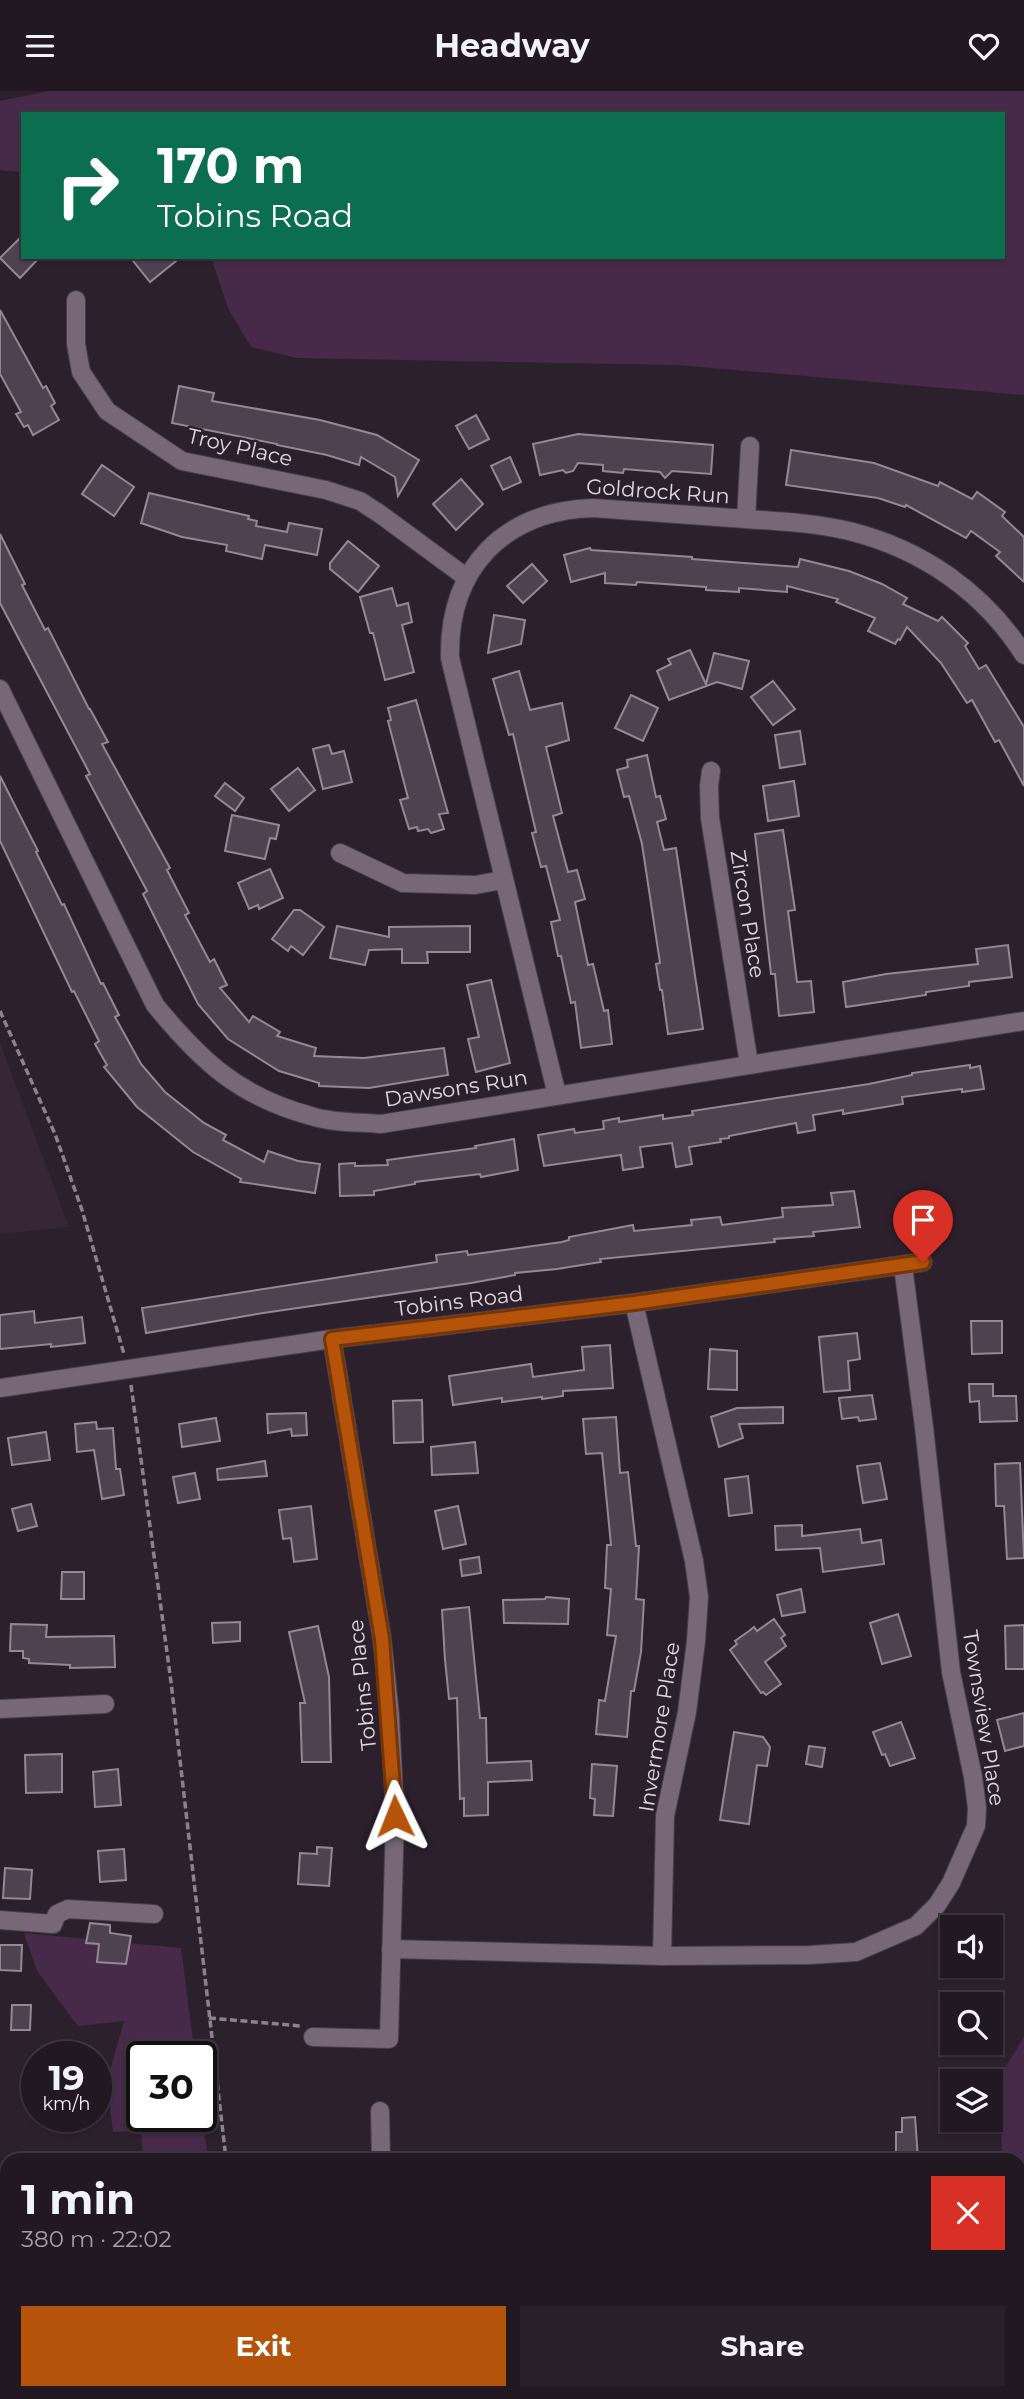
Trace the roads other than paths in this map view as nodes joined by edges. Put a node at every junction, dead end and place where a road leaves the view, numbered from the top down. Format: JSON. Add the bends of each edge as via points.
{"nodes":[{"id":1,"x":76,"y":300,"type":"dead end"},
{"id":2,"x":750,"y":446,"type":"dead end"},
{"id":3,"x":746,"y":519,"type":"junction"},
{"id":4,"x":467,"y":578,"type":"junction"},
{"id":5,"x":1024,"y":655,"type":"edge"},
{"id":6,"x":0,"y":689,"type":"edge"},
{"id":7,"x":711,"y":771,"type":"dead end"},
{"id":8,"x":340,"y":853,"type":"dead end"},
{"id":9,"x":503,"y":880,"type":"junction"},
{"id":10,"x":1024,"y":1021,"type":"edge"},
{"id":11,"x":749,"y":1064,"type":"junction"},
{"id":12,"x":557,"y":1095,"type":"junction"},
{"id":13,"x":923,"y":1262,"type":"dead end"},
{"id":14,"x":903,"y":1266,"type":"junction"},
{"id":15,"x":634,"y":1303,"type":"junction"},
{"id":16,"x":332,"y":1339,"type":"junction"},
{"id":17,"x":0,"y":1388,"type":"edge"},
{"id":18,"x":105,"y":1704,"type":"dead end"},
{"id":19,"x":0,"y":1709,"type":"edge"},
{"id":20,"x":154,"y":1914,"type":"dead end"},
{"id":21,"x":0,"y":1920,"type":"edge"},
{"id":22,"x":391,"y":1949,"type":"junction"},
{"id":23,"x":662,"y":1956,"type":"junction"},
{"id":24,"x":313,"y":2037,"type":"road end"},
{"id":25,"x":380,"y":2111,"type":"dead end"},
{"id":26,"x":381,"y":2153,"type":"edge"}],
"edges":[{"from":1,"to":4,"type":"street","name":"Troy Place","via":[[81,372],[107,411],[182,461],[360,501]]},
{"from":2,"to":3,"type":"street"},
{"from":3,"to":4,"type":"street","name":"Goldrock Run","via":[[593,508],[555,512],[535,517],[502,537]]},
{"from":3,"to":5,"type":"street","name":"Goldrock Run","via":[[849,531],[907,551],[972,594]]},
{"from":4,"to":9,"type":"street","name":"Goldrock Run","via":[[451,622],[450,658]]},
{"from":6,"to":12,"type":"street","name":"Dawsons Run","via":[[155,1005],[212,1067],[244,1089],[312,1117],[368,1123]]},
{"from":7,"to":11,"type":"street","name":"Zircon Place","via":[[710,818]]},
{"from":8,"to":9,"type":"street","via":[[403,883],[475,885]]},
{"from":9,"to":12,"type":"street","name":"Goldrock Run"},
{"from":10,"to":11,"type":"street","name":"Dawsons Run"},
{"from":11,"to":12,"type":"street","name":"Dawsons Run"},
{"from":13,"to":14,"type":"street","name":"Tobins Road"},
{"from":14,"to":15,"type":"street","name":"Tobins Road"},
{"from":14,"to":23,"type":"street","name":"Townsview Place","via":[[951,1672],[973,1777],[976,1826],[937,1905],[916,1926],[884,1942],[856,1952],[810,1955]]},
{"from":15,"to":16,"type":"street","name":"Tobins Road"},
{"from":15,"to":23,"type":"street","name":"Invermore Place","via":[[694,1561],[698,1597],[691,1690],[665,1816]]},
{"from":16,"to":17,"type":"street","name":"Tobins Road"},
{"from":16,"to":22,"type":"street","name":"Tobins Place","via":[[387,1690],[395,1792]]},
{"from":18,"to":19,"type":"street"},
{"from":20,"to":21,"type":"street","via":[[68,1909],[57,1914],[53,1924]]},
{"from":22,"to":23,"type":"street","name":"Townsview Place"},
{"from":22,"to":24,"type":"street","name":"Tobins Place","via":[[389,2039]]},
{"from":25,"to":26,"type":"street"}]}
